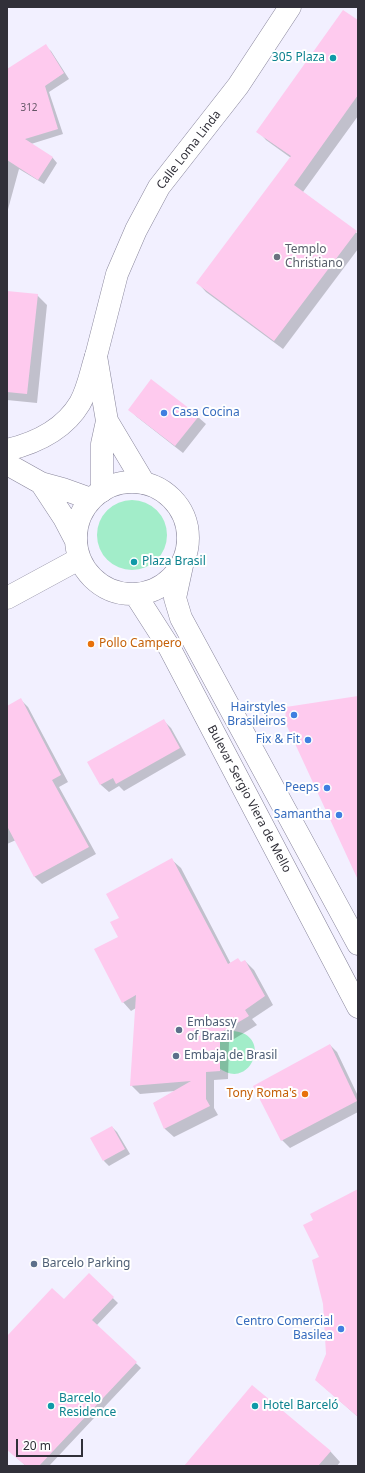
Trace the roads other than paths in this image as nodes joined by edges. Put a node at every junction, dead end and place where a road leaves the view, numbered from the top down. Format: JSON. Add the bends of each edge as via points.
{"nodes":[{"id":1,"x":290,"y":7,"type":"edge"},
{"id":2,"x":96,"y":356,"type":"junction"},
{"id":3,"x":107,"y":421,"type":"junction"},
{"id":4,"x":7,"y":450,"type":"edge"},
{"id":5,"x":7,"y":464,"type":"edge"},
{"id":6,"x":41,"y":483,"type":"junction"},
{"id":7,"x":144,"y":483,"type":"junction"},
{"id":8,"x":96,"y":495,"type":"junction"},
{"id":9,"x":78,"y":549,"type":"junction"},
{"id":10,"x":183,"y":561,"type":"junction"},
{"id":11,"x":136,"y":594,"type":"junction"},
{"id":12,"x":7,"y":598,"type":"edge"},
{"id":13,"x":358,"y":944,"type":"edge"},
{"id":14,"x":358,"y":1007,"type":"edge"}],
"edges":[{"from":1,"to":2,"type":"main road","name":"Calle Loma Linda","via":[[238,86],[159,187],[136,230],[117,274]]},
{"from":2,"to":3,"type":"main road","name":"Calle Loma Linda"},
{"from":2,"to":4,"type":"main road","via":[[80,403],[68,419],[52,433],[24,446]]},
{"from":3,"to":7,"type":"main road","name":"Calle Loma Linda"},
{"from":3,"to":8,"type":"main road","name":"Calle Loma Linda"},
{"from":5,"to":6,"type":"main road"},
{"from":6,"to":8,"type":"main road"},
{"from":6,"to":9,"type":"main road","via":[[64,518]]},
{"from":7,"to":8,"type":"main road","via":[[127,482],[114,485]]},
{"from":7,"to":10,"type":"main road","via":[[159,488],[173,498],[182,512],[187,528],[188,545]]},
{"from":8,"to":9,"type":"main road","via":[[79,519]]},
{"from":9,"to":11,"type":"main road","via":[[90,576],[103,587],[119,593]]},
{"from":9,"to":12,"type":"main road"},
{"from":10,"to":11,"type":"main road","via":[[175,574],[164,584]]},
{"from":10,"to":13,"type":"main road","via":[[176,598],[181,618]]},
{"from":11,"to":14,"type":"main road","name":"Bulevar Sergio Viera de Mello","via":[[169,647]]}]}
